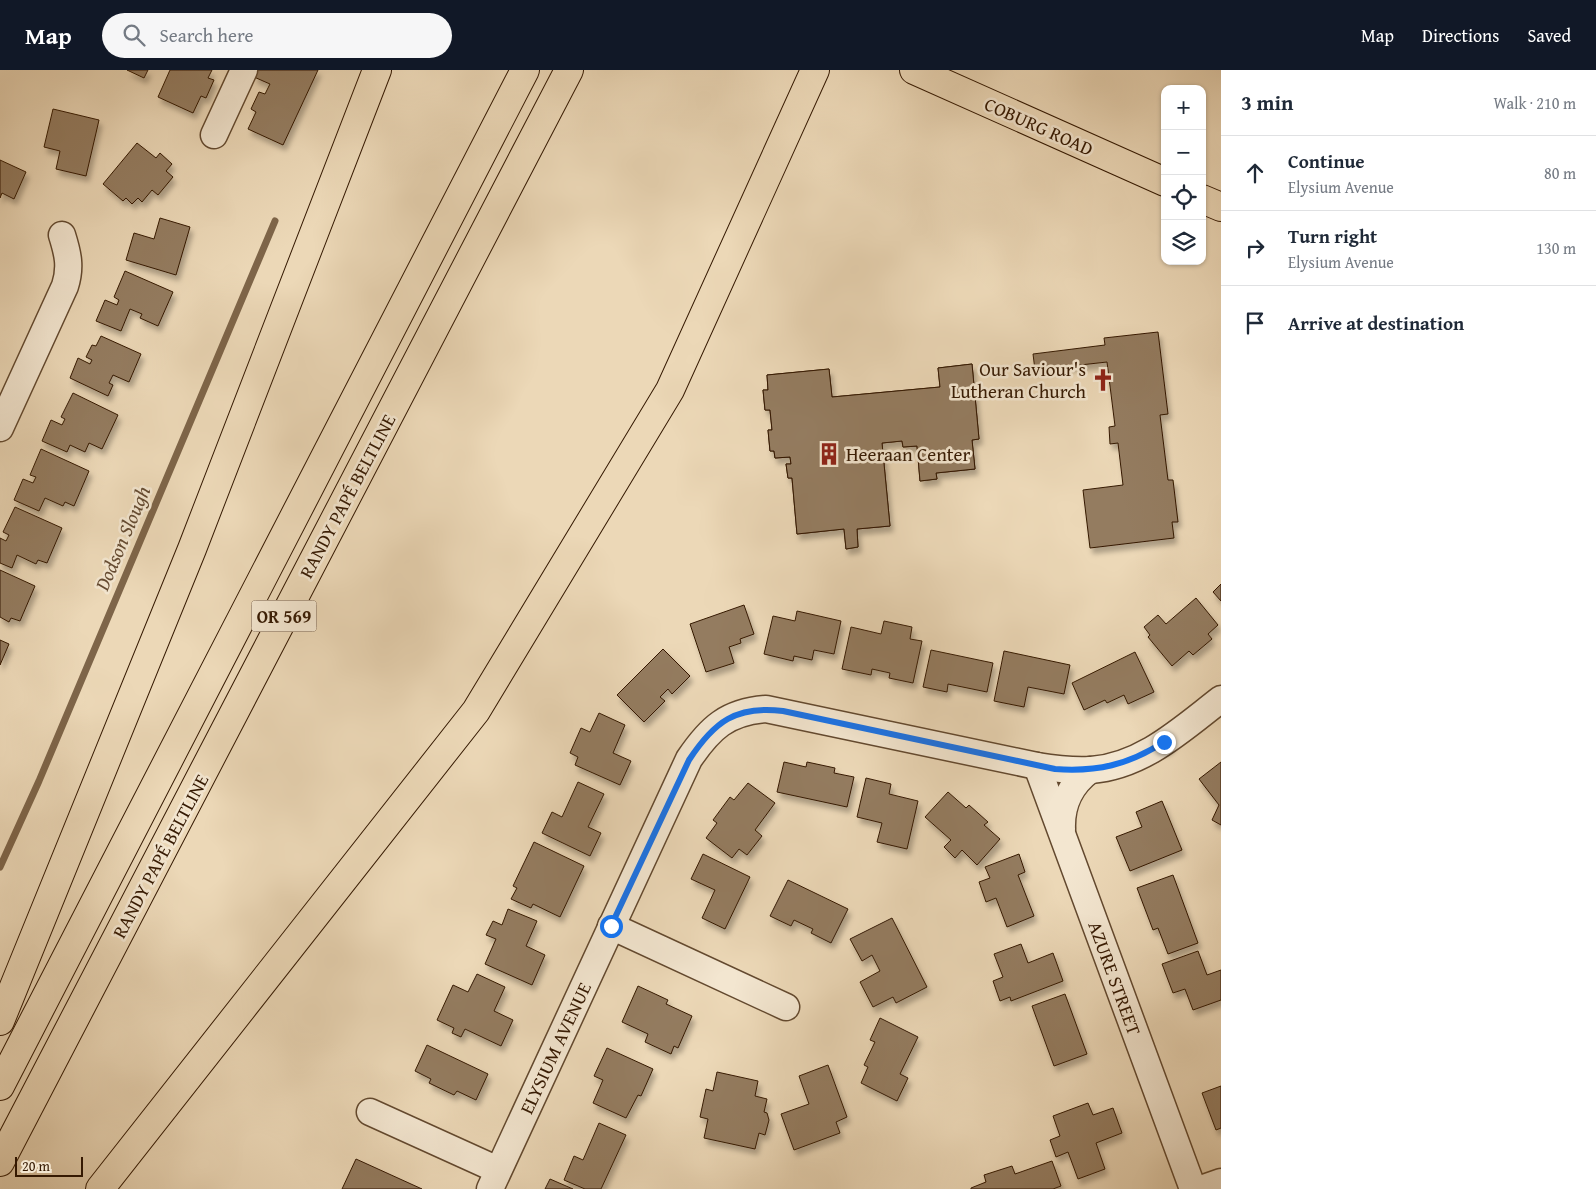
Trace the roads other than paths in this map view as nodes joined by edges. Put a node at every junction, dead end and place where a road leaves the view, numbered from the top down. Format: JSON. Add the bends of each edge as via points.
{"nodes":[{"id":1,"x":244,"y":70,"type":"edge"},
{"id":2,"x":378,"y":70,"type":"edge"},
{"id":3,"x":525,"y":70,"type":"edge"},
{"id":4,"x":569,"y":70,"type":"edge"},
{"id":5,"x":816,"y":70,"type":"edge"},
{"id":6,"x":914,"y":70,"type":"edge"},
{"id":7,"x":214,"y":135,"type":"dead end"},
{"id":8,"x":1161,"y":180,"type":"edge"},
{"id":9,"x":1206,"y":201,"type":"edge"},
{"id":10,"x":1221,"y":207,"type":"edge"},
{"id":11,"x":62,"y":235,"type":"dead end"},
{"id":12,"x":0,"y":428,"type":"edge"},
{"id":13,"x":1221,"y":699,"type":"edge"},
{"id":14,"x":1037,"y":766,"type":"junction"},
{"id":15,"x":1090,"y":770,"type":"junction"},
{"id":16,"x":1062,"y":833,"type":"junction"},
{"id":17,"x":611,"y":926,"type":"junction"},
{"id":18,"x":786,"y":1007,"type":"dead end"},
{"id":19,"x":0,"y":1021,"type":"edge"},
{"id":20,"x":0,"y":1086,"type":"edge"},
{"id":21,"x":370,"y":1112,"type":"dead end"},
{"id":22,"x":0,"y":1162,"type":"edge"},
{"id":23,"x":494,"y":1180,"type":"edge"},
{"id":24,"x":1221,"y":1182,"type":"edge"},
{"id":25,"x":100,"y":1189,"type":"edge"},
{"id":26,"x":1193,"y":1189,"type":"edge"},
{"id":27,"x":1201,"y":1189,"type":"edge"}],
"edges":[{"from":1,"to":7,"type":"street"},
{"from":2,"to":19,"type":"main road","via":[[192,548]]},
{"from":3,"to":20,"type":"main road","name":"RANDY PAPÉ BELTLINE","number":"OR 569"},
{"from":4,"to":22,"type":"main road","name":"RANDY PAPÉ BELTLINE","number":"OR 569"},
{"from":5,"to":25,"type":"main road","via":[[670,390],[476,711]]},
{"from":6,"to":8,"type":"main road","name":"COBURG ROAD"},
{"from":9,"to":10,"type":"main road"},
{"from":11,"to":12,"type":"street","via":[[69,263],[65,286]]},
{"from":13,"to":15,"type":"street","name":"ELYSIUM AVENUE","via":[[1148,752]]},
{"from":14,"to":15,"type":"street","name":"ELYSIUM AVENUE"},
{"from":14,"to":16,"type":"street","name":"AZURE STREET"},
{"from":14,"to":17,"type":"street","name":"ELYSIUM AVENUE","via":[[783,711],[749,710],[733,716],[716,725],[689,760]]},
{"from":15,"to":16,"type":"street","via":[[1081,776],[1065,800],[1061,816]]},
{"from":16,"to":26,"type":"street","name":"AZURE STREET"},
{"from":17,"to":18,"type":"street"},
{"from":17,"to":23,"type":"street","name":"ELYSIUM AVENUE"},
{"from":21,"to":23,"type":"street","name":"ELYSIUM AVENUE"},
{"from":24,"to":27,"type":"street"}]}
